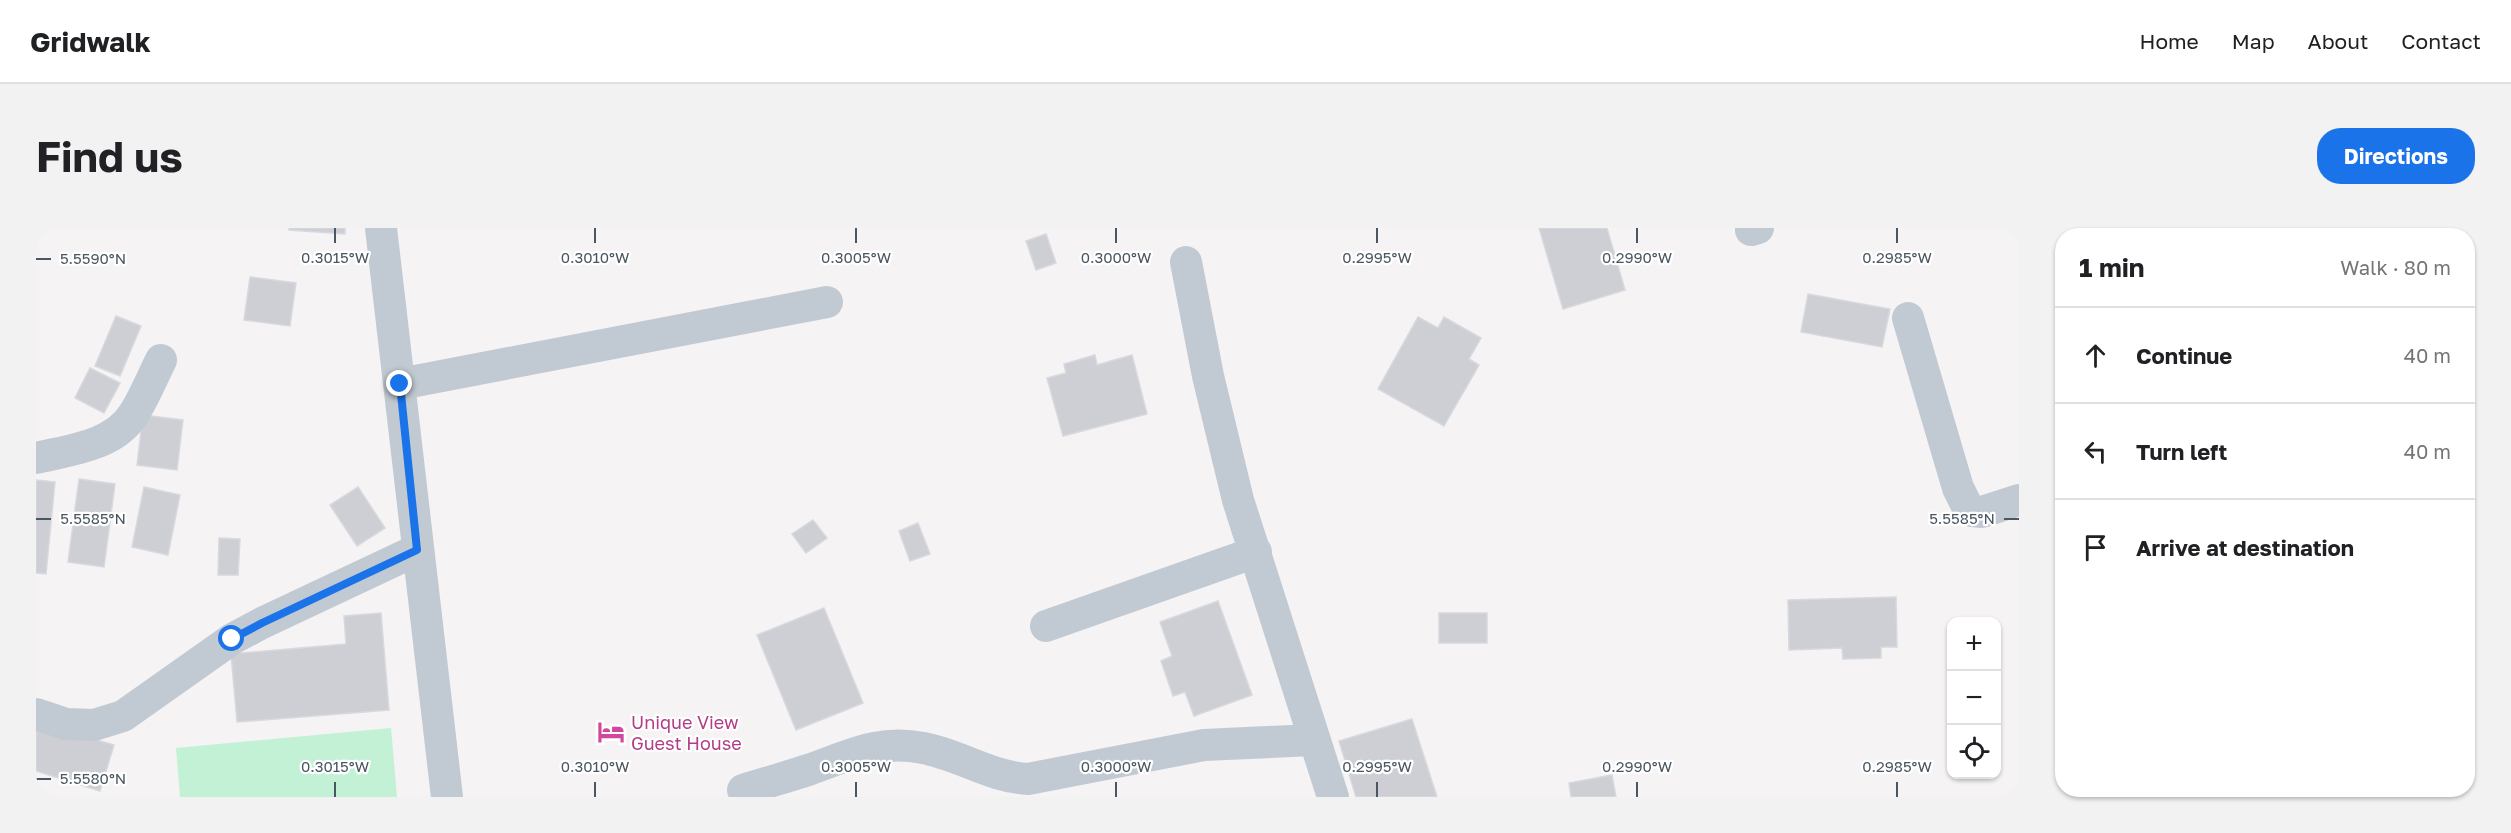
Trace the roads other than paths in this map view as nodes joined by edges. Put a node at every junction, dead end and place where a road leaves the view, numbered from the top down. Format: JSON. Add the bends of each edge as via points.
{"nodes":[{"id":1,"x":381,"y":228,"type":"edge"},
{"id":2,"x":1186,"y":262,"type":"dead end"},
{"id":3,"x":827,"y":302,"type":"dead end"},
{"id":4,"x":1908,"y":318,"type":"dead end"},
{"id":5,"x":161,"y":360,"type":"dead end"},
{"id":6,"x":400,"y":384,"type":"junction"},
{"id":7,"x":36,"y":458,"type":"edge"},
{"id":8,"x":2019,"y":500,"type":"edge"},
{"id":9,"x":417,"y":550,"type":"junction"},
{"id":10,"x":1256,"y":552,"type":"junction"},
{"id":11,"x":1046,"y":626,"type":"dead end"},
{"id":12,"x":36,"y":714,"type":"edge"},
{"id":13,"x":1313,"y":740,"type":"junction"},
{"id":14,"x":743,"y":790,"type":"dead end"},
{"id":15,"x":447,"y":797,"type":"edge"},
{"id":16,"x":1333,"y":797,"type":"edge"}],
"edges":[{"from":1,"to":6,"type":"street"},
{"from":2,"to":10,"type":"street","via":[[1208,376],[1238,500]]},
{"from":3,"to":6,"type":"street"},
{"from":4,"to":8,"type":"street","via":[[1966,504],[1972,511],[1982,512]]},
{"from":5,"to":7,"type":"street","via":[[133,416],[117,432],[90,445]]},
{"from":6,"to":9,"type":"street"},
{"from":9,"to":12,"type":"street","via":[[232,639],[123,716],[94,724],[66,724]]},
{"from":9,"to":15,"type":"street"},
{"from":10,"to":11,"type":"street"},
{"from":10,"to":13,"type":"street"},
{"from":13,"to":14,"type":"street","via":[[1204,745],[1028,779],[1008,778],[924,748],[881,745]]},
{"from":13,"to":16,"type":"street"}]}
